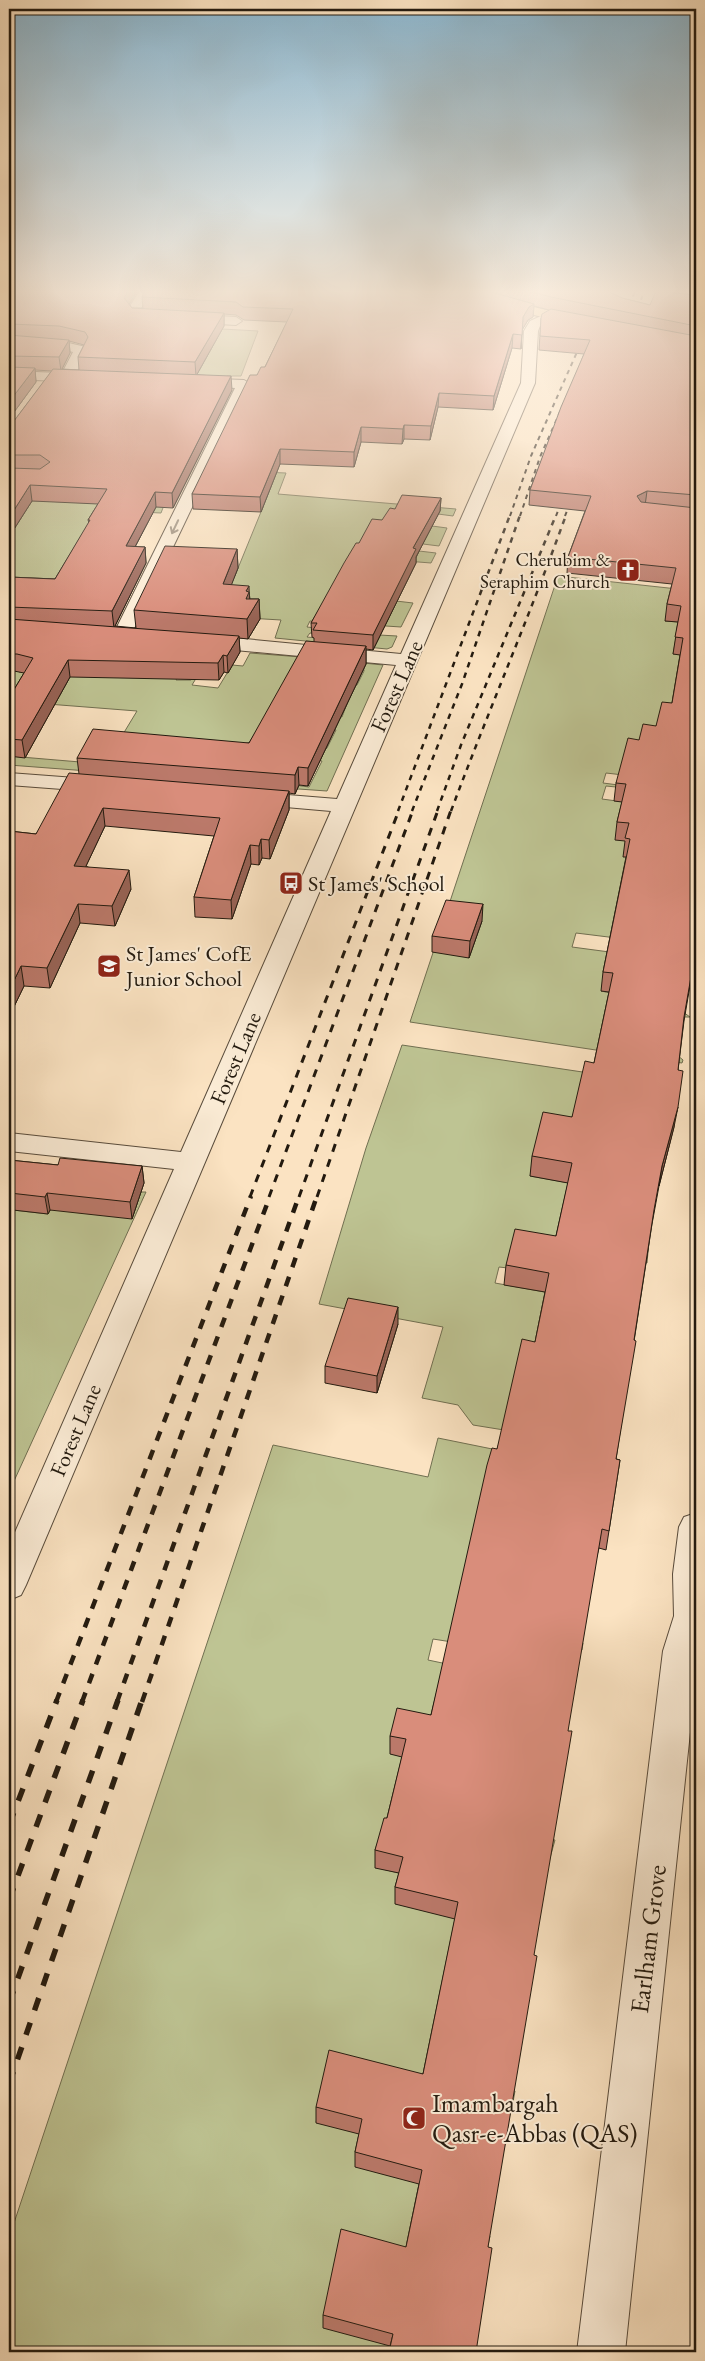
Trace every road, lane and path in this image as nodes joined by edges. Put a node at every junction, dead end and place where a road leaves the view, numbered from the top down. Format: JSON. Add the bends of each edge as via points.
{"nodes":[{"id":1,"x":236,"y":400,"type":"edge"},
{"id":2,"x":522,"y":400,"type":"edge"},
{"id":3,"x":103,"y":635,"type":"edge"},
{"id":4,"x":121,"y":637,"type":"junction"},
{"id":5,"x":141,"y":638,"type":"edge"},
{"id":6,"x":190,"y":640,"type":"edge"},
{"id":7,"x":408,"y":660,"type":"junction"},
{"id":8,"x":9,"y":779,"type":"edge"},
{"id":9,"x":124,"y":788,"type":"edge"},
{"id":10,"x":231,"y":796,"type":"edge"},
{"id":11,"x":344,"y":806,"type":"junction"},
{"id":12,"x":9,"y":1142,"type":"edge"},
{"id":13,"x":190,"y":1162,"type":"junction"},
{"id":14,"x":696,"y":1527,"type":"edge"},
{"id":15,"x":9,"y":1585,"type":"edge"},
{"id":16,"x":601,"y":2352,"type":"edge"}],
"edges":[{"from":1,"to":4,"type":"street","one_way":true},
{"from":2,"to":7,"type":"street","name":"Forest Lane"},
{"from":3,"to":4,"type":"street"},
{"from":4,"to":5,"type":"street"},
{"from":6,"to":7,"type":"street"},
{"from":7,"to":11,"type":"street","name":"Forest Lane"},
{"from":8,"to":9,"type":"street"},
{"from":10,"to":11,"type":"street"},
{"from":11,"to":13,"type":"street","name":"Forest Lane"},
{"from":12,"to":13,"type":"street"},
{"from":13,"to":15,"type":"street","name":"Forest Lane"},
{"from":14,"to":16,"type":"street","name":"Earlham Grove","via":[[690,1574],[691,1616],[680,1661]]}]}
